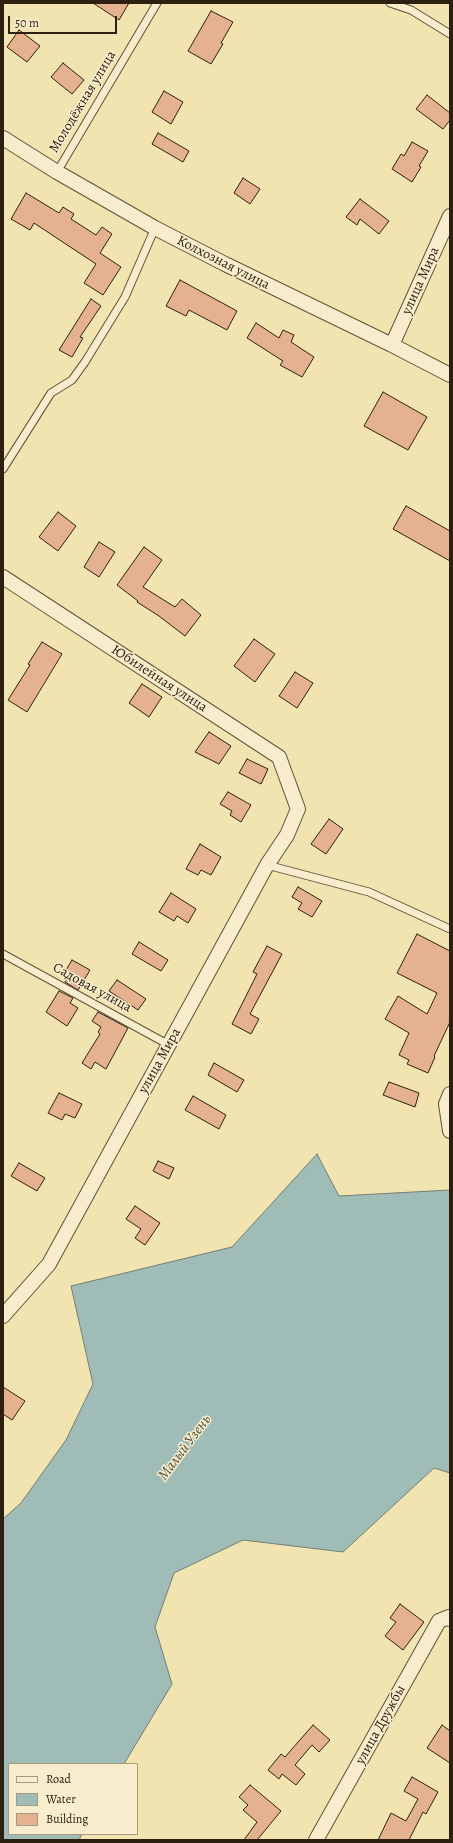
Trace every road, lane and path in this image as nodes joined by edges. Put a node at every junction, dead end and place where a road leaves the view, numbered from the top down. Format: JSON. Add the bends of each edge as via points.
{"nodes":[{"id":1,"x":157,"y":3,"type":"edge"},
{"id":2,"x":390,"y":3,"type":"edge"},
{"id":3,"x":450,"y":34,"type":"edge"},
{"id":4,"x":3,"y":138,"type":"edge"},
{"id":5,"x":56,"y":172,"type":"junction"},
{"id":6,"x":450,"y":216,"type":"edge"},
{"id":7,"x":155,"y":228,"type":"junction"},
{"id":8,"x":392,"y":345,"type":"junction"},
{"id":9,"x":450,"y":375,"type":"edge"},
{"id":10,"x":3,"y":469,"type":"edge"},
{"id":11,"x":3,"y":577,"type":"edge"},
{"id":12,"x":293,"y":797,"type":"joint"},
{"id":13,"x":267,"y":865,"type":"junction"},
{"id":14,"x":450,"y":929,"type":"edge"},
{"id":15,"x":3,"y":954,"type":"edge"},
{"id":16,"x":169,"y":1045,"type":"junction"},
{"id":17,"x":450,"y":1094,"type":"edge"},
{"id":18,"x":450,"y":1131,"type":"edge"},
{"id":19,"x":3,"y":1316,"type":"edge"},
{"id":20,"x":450,"y":1619,"type":"edge"},
{"id":21,"x":316,"y":1840,"type":"edge"}],
"edges":[{"from":1,"to":5,"type":"lane","name":"Молодёжная улица"},
{"from":2,"to":3,"type":"lane","via":[[411,10]]},
{"from":4,"to":5,"type":"street","name":"Колхозная улица"},
{"from":5,"to":7,"type":"street","name":"Колхозная улица"},
{"from":6,"to":8,"type":"street","name":"улица Мира"},
{"from":7,"to":8,"type":"street","name":"Колхозная улица"},
{"from":7,"to":10,"type":"lane","via":[[125,297],[85,362],[72,380],[51,393]]},
{"from":8,"to":9,"type":"street","name":"Колхозная улица"},
{"from":11,"to":12,"type":"street","name":"Юбилейная улица","via":[[278,757]]},
{"from":12,"to":13,"type":"street","name":"улица Мира","via":[[298,809],[287,835]]},
{"from":13,"to":14,"type":"lane","via":[[369,892]]},
{"from":13,"to":16,"type":"street","name":"улица Мира"},
{"from":15,"to":16,"type":"lane","name":"Садовая улица"},
{"from":16,"to":19,"type":"street","name":"улица Мира","via":[[49,1264]]},
{"from":17,"to":18,"type":"street","via":[[446,1104]]},
{"from":20,"to":21,"type":"street","name":"улица Дружбы","via":[[449,1617],[439,1621]]}]}
